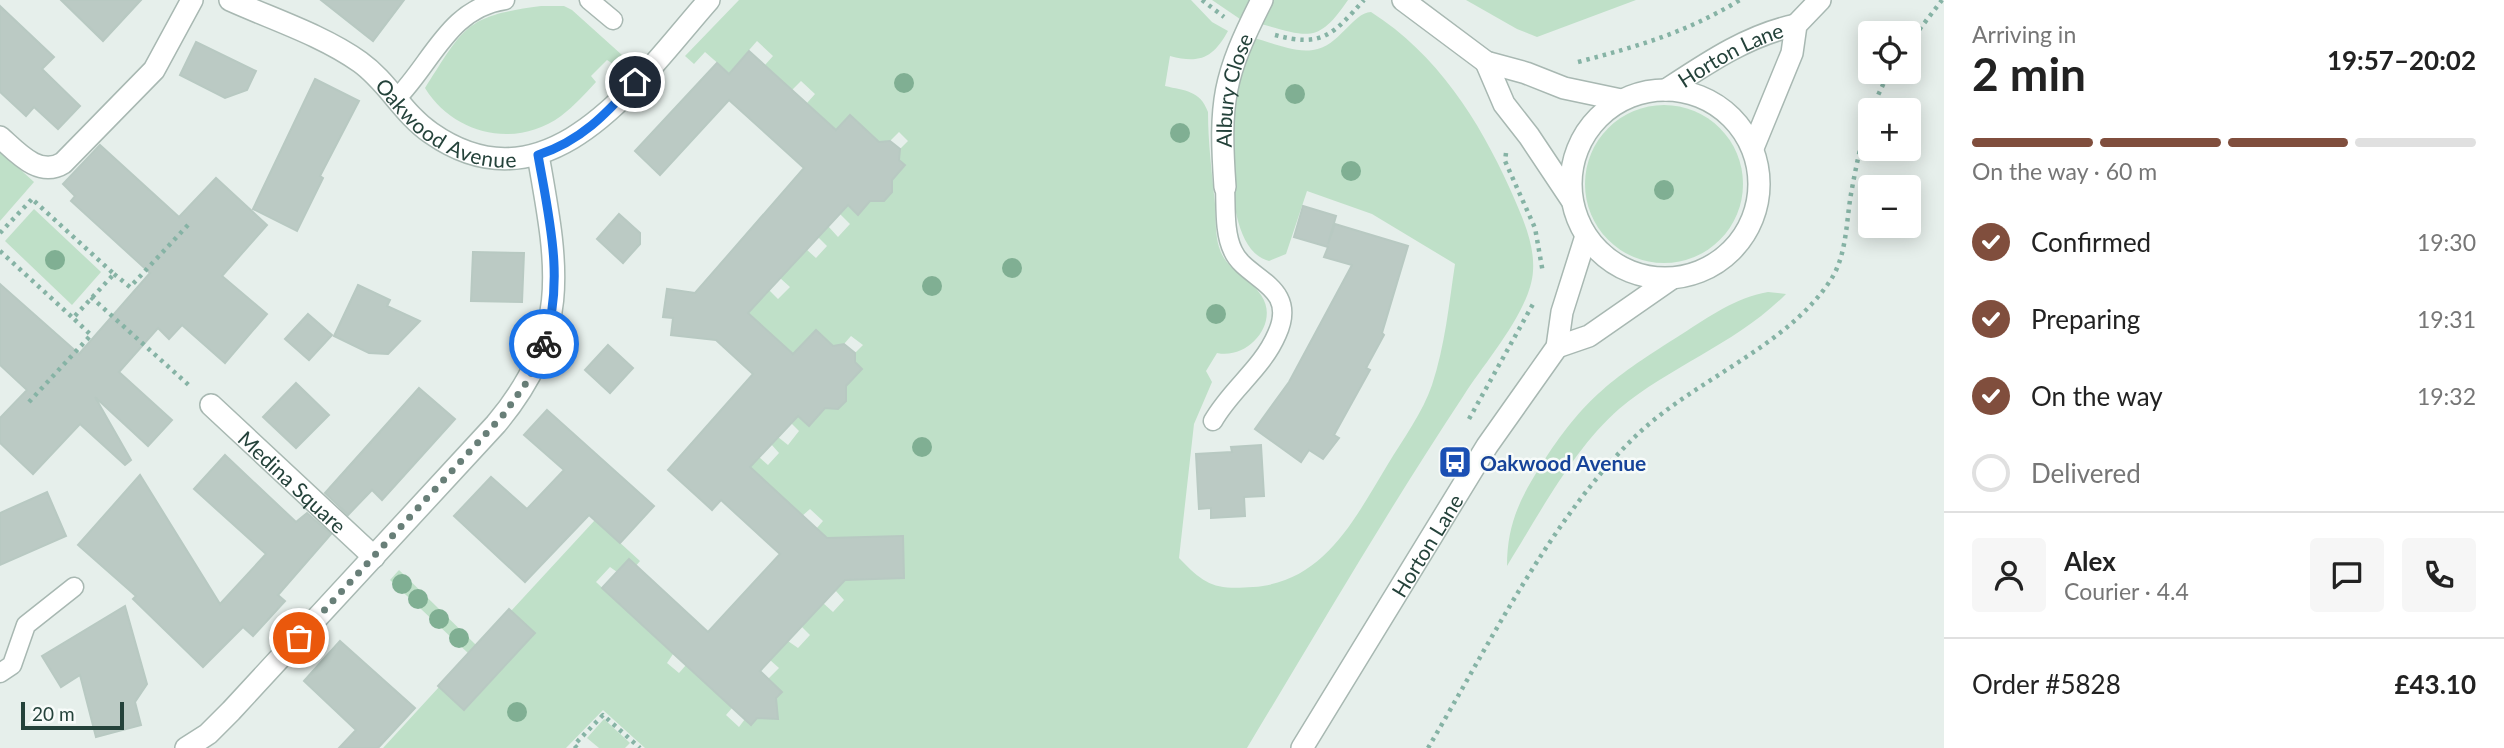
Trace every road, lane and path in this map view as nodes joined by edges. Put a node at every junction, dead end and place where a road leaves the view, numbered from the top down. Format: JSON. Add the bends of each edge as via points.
{"nodes":[{"id":1,"x":192,"y":0,"type":"edge"},
{"id":2,"x":230,"y":0,"type":"edge"},
{"id":3,"x":505,"y":0,"type":"edge"},
{"id":4,"x":589,"y":0,"type":"edge"},
{"id":5,"x":709,"y":0,"type":"edge"},
{"id":6,"x":1202,"y":0,"type":"edge"},
{"id":7,"x":1262,"y":0,"type":"edge"},
{"id":8,"x":1364,"y":0,"type":"edge"},
{"id":9,"x":1403,"y":0,"type":"edge"},
{"id":10,"x":1740,"y":0,"type":"edge"},
{"id":11,"x":1820,"y":0,"type":"edge"},
{"id":12,"x":1942,"y":0,"type":"edge"},
{"id":13,"x":612,"y":20,"type":"dead end"},
{"id":14,"x":1796,"y":25,"type":"junction"},
{"id":15,"x":1248,"y":27,"type":"junction"},
{"id":16,"x":1921,"y":27,"type":"edge"},
{"id":17,"x":1585,"y":60,"type":"dead end"},
{"id":18,"x":1486,"y":62,"type":"junction"},
{"id":19,"x":1666,"y":90,"type":"junction"},
{"id":20,"x":396,"y":99,"type":"junction"},
{"id":21,"x":1621,"y":100,"type":"junction"},
{"id":22,"x":0,"y":137,"type":"edge"},
{"id":23,"x":1753,"y":148,"type":"junction"},
{"id":24,"x":538,"y":155,"type":"junction"},
{"id":25,"x":1505,"y":161,"type":"dead end"},
{"id":26,"x":1859,"y":161,"type":"edge"},
{"id":27,"x":49,"y":168,"type":"junction"},
{"id":28,"x":1225,"y":187,"type":"joint"},
{"id":29,"x":32,"y":199,"type":"junction"},
{"id":30,"x":1571,"y":199,"type":"junction"},
{"id":31,"x":188,"y":225,"type":"dead end"},
{"id":32,"x":0,"y":233,"type":"edge"},
{"id":33,"x":1586,"y":236,"type":"junction"},
{"id":34,"x":0,"y":251,"type":"edge"},
{"id":35,"x":114,"y":274,"type":"junction"},
{"id":36,"x":1542,"y":279,"type":"dead end"},
{"id":37,"x":1671,"y":279,"type":"junction"},
{"id":38,"x":91,"y":297,"type":"junction"},
{"id":39,"x":1535,"y":299,"type":"dead end"},
{"id":40,"x":73,"y":318,"type":"junction"},
{"id":41,"x":1557,"y":347,"type":"junction"},
{"id":42,"x":29,"y":402,"type":"dead end"},
{"id":43,"x":211,"y":405,"type":"joint"},
{"id":44,"x":1213,"y":421,"type":"dead end"},
{"id":45,"x":1462,"y":431,"type":"dead end"},
{"id":46,"x":374,"y":557,"type":"junction"},
{"id":47,"x":74,"y":587,"type":"dead end"},
{"id":48,"x":0,"y":673,"type":"edge"},
{"id":49,"x":634,"y":743,"type":"junction"},
{"id":50,"x":186,"y":748,"type":"edge"},
{"id":51,"x":577,"y":748,"type":"edge"},
{"id":52,"x":630,"y":748,"type":"edge"},
{"id":53,"x":640,"y":748,"type":"edge"},
{"id":54,"x":1302,"y":748,"type":"edge"},
{"id":55,"x":1427,"y":748,"type":"edge"}],
"edges":[{"from":1,"to":27,"type":"street","via":[[163,56],[139,87],[68,159]]},
{"from":2,"to":20,"type":"street","name":"Oakwood Avenue","via":[[346,53],[375,74]]},
{"from":3,"to":20,"type":"lane","via":[[484,5],[452,27]]},
{"from":4,"to":13,"type":"lane"},
{"from":5,"to":24,"type":"street","name":"Oakwood Avenue","via":[[592,127],[571,142]]},
{"from":6,"to":15,"type":"path","via":[[1222,16]]},
{"from":7,"to":15,"type":"street","name":"Albury Close"},
{"from":8,"to":15,"type":"path","via":[[1329,36],[1312,41]]},
{"from":9,"to":18,"type":"street"},
{"from":10,"to":17,"type":"path","via":[[1663,39]]},
{"from":11,"to":14,"type":"street","name":"Horton Lane"},
{"from":12,"to":16,"type":"path"},
{"from":14,"to":19,"type":"street","name":"Horton Lane","via":[[1769,31]]},
{"from":14,"to":23,"type":"street","name":"Horton Lane","via":[[1792,53]]},
{"from":15,"to":28,"type":"street","name":"Albury Close","via":[[1229,71],[1221,108]]},
{"from":18,"to":21,"type":"street","via":[[1564,88]]},
{"from":18,"to":30,"type":"street","via":[[1504,104]]},
{"from":19,"to":21,"type":"street"},
{"from":19,"to":23,"type":"street","via":[[1709,100],[1742,129]]},
{"from":20,"to":24,"type":"street","name":"Oakwood Avenue","via":[[431,134],[461,149],[497,157]]},
{"from":21,"to":30,"type":"street","via":[[1591,125],[1573,160]]},
{"from":22,"to":27,"type":"street","via":[[33,163]]},
{"from":23,"to":37,"type":"street","via":[[1761,183],[1755,218],[1726,256],[1706,270]]},
{"from":24,"to":46,"type":"street","via":[[555,274],[552,314],[539,358],[513,404]]},
{"from":25,"to":36,"type":"path","via":[[1535,228]]},
{"from":26,"to":55,"type":"path","via":[[1843,247],[1830,281],[1783,329],[1641,431],[1613,460],[1554,536]]},
{"from":27,"to":29,"type":"path"},
{"from":28,"to":44,"type":"lane","via":[[1231,248],[1271,286],[1280,303],[1281,321],[1262,360]]},
{"from":29,"to":32,"type":"path"},
{"from":29,"to":35,"type":"path"},
{"from":30,"to":33,"type":"street"},
{"from":31,"to":35,"type":"path","via":[[130,287]]},
{"from":33,"to":37,"type":"street","via":[[1608,260],[1638,275]]},
{"from":33,"to":41,"type":"street","name":"Horton Lane","via":[[1562,312]]},
{"from":34,"to":40,"type":"path"},
{"from":35,"to":38,"type":"path"},
{"from":37,"to":41,"type":"street","via":[[1590,336]]},
{"from":38,"to":40,"type":"path"},
{"from":38,"to":43,"type":"path"},
{"from":39,"to":45,"type":"path"},
{"from":40,"to":42,"type":"path","via":[[91,335]]},
{"from":41,"to":54,"type":"street","name":"Horton Lane","via":[[1487,446]]},
{"from":43,"to":46,"type":"street","name":"Medina Square"},
{"from":46,"to":50,"type":"street","via":[[223,720]]},
{"from":47,"to":48,"type":"lane","via":[[26,625],[12,665]]},
{"from":49,"to":51,"type":"path","via":[[603,715],[574,745]]},
{"from":49,"to":52,"type":"path"},
{"from":49,"to":53,"type":"path"}]}
